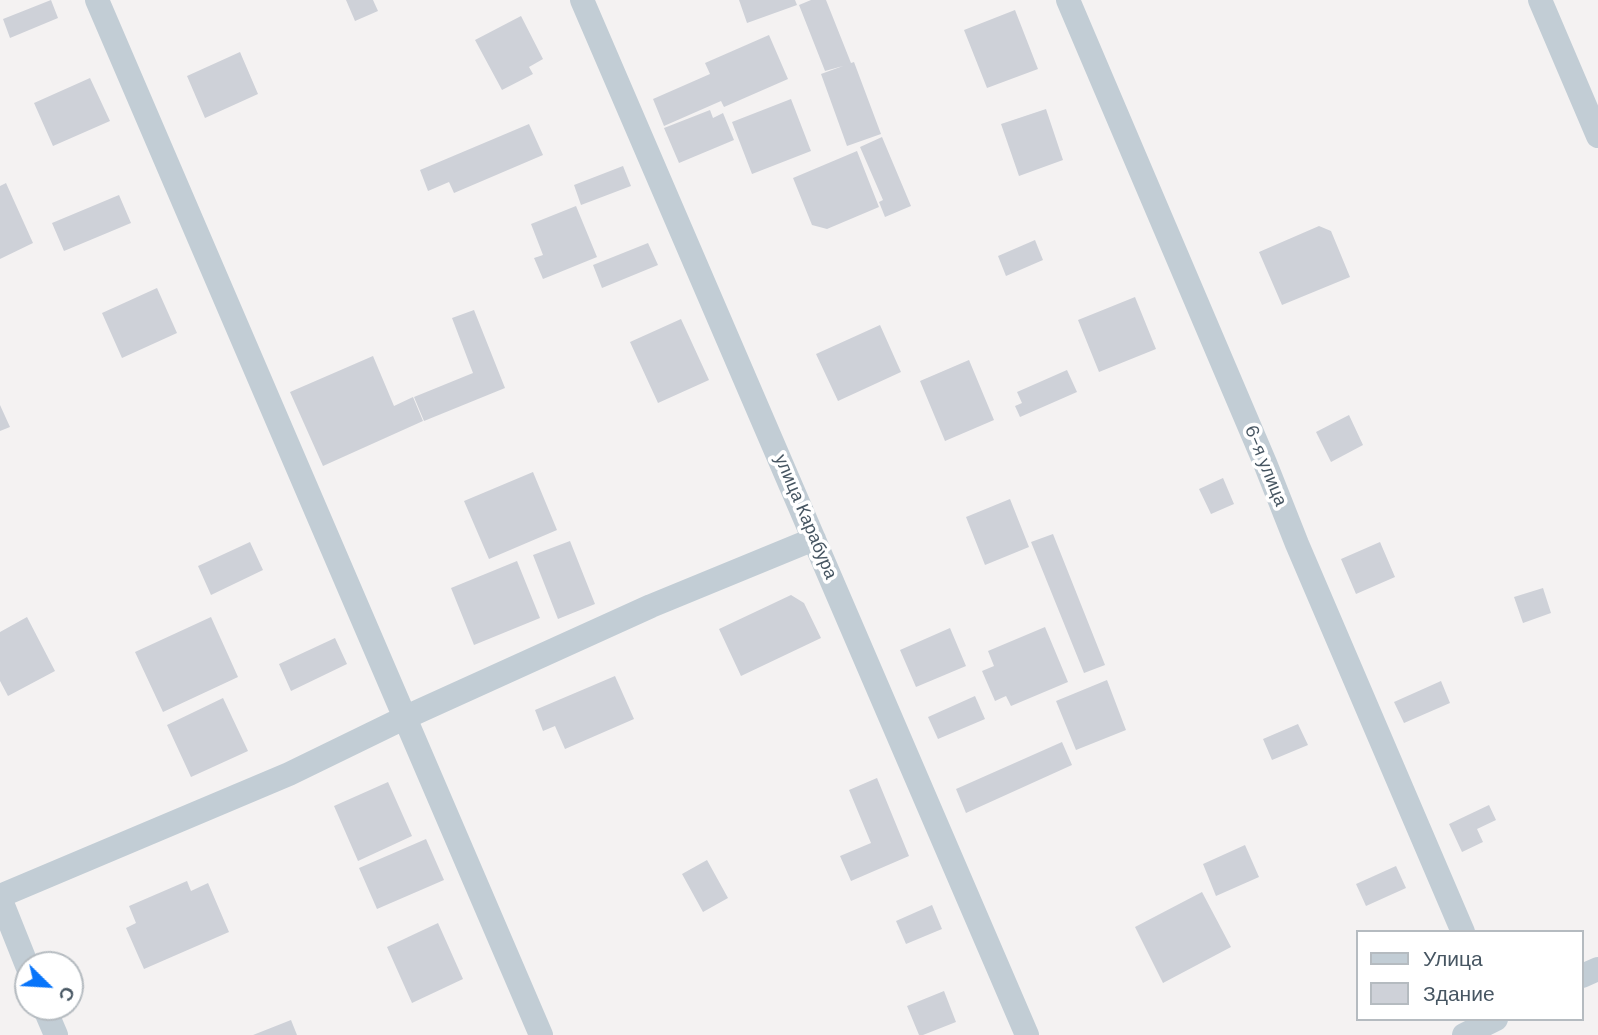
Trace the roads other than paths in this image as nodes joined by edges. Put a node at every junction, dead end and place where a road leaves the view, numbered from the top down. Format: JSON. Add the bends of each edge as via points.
{"nodes":[{"id":1,"x":97,"y":0,"type":"edge"},
{"id":2,"x":582,"y":0,"type":"edge"},
{"id":3,"x":1068,"y":0,"type":"edge"},
{"id":4,"x":1540,"y":0,"type":"edge"},
{"id":5,"x":1598,"y":136,"type":"edge"},
{"id":6,"x":814,"y":539,"type":"junction"},
{"id":7,"x":404,"y":718,"type":"junction"},
{"id":8,"x":0,"y":897,"type":"edge"},
{"id":9,"x":1462,"y":930,"type":"edge"},
{"id":10,"x":21,"y":951,"type":"edge"},
{"id":11,"x":1492,"y":1021,"type":"edge"},
{"id":12,"x":541,"y":1035,"type":"edge"},
{"id":13,"x":1027,"y":1035,"type":"edge"},
{"id":14,"x":1464,"y":1035,"type":"edge"}],
"edges":[{"from":1,"to":7,"type":"street"},
{"from":2,"to":6,"type":"street","name":"улица Карабура"},
{"from":3,"to":9,"type":"street","name":"6-я улица"},
{"from":4,"to":5,"type":"street"},
{"from":6,"to":7,"type":"street","via":[[651,606]]},
{"from":6,"to":13,"type":"street","name":"улица Карабура"},
{"from":7,"to":8,"type":"street","via":[[289,774]]},
{"from":7,"to":12,"type":"street"},
{"from":8,"to":10,"type":"street"},
{"from":11,"to":14,"type":"street"}]}
